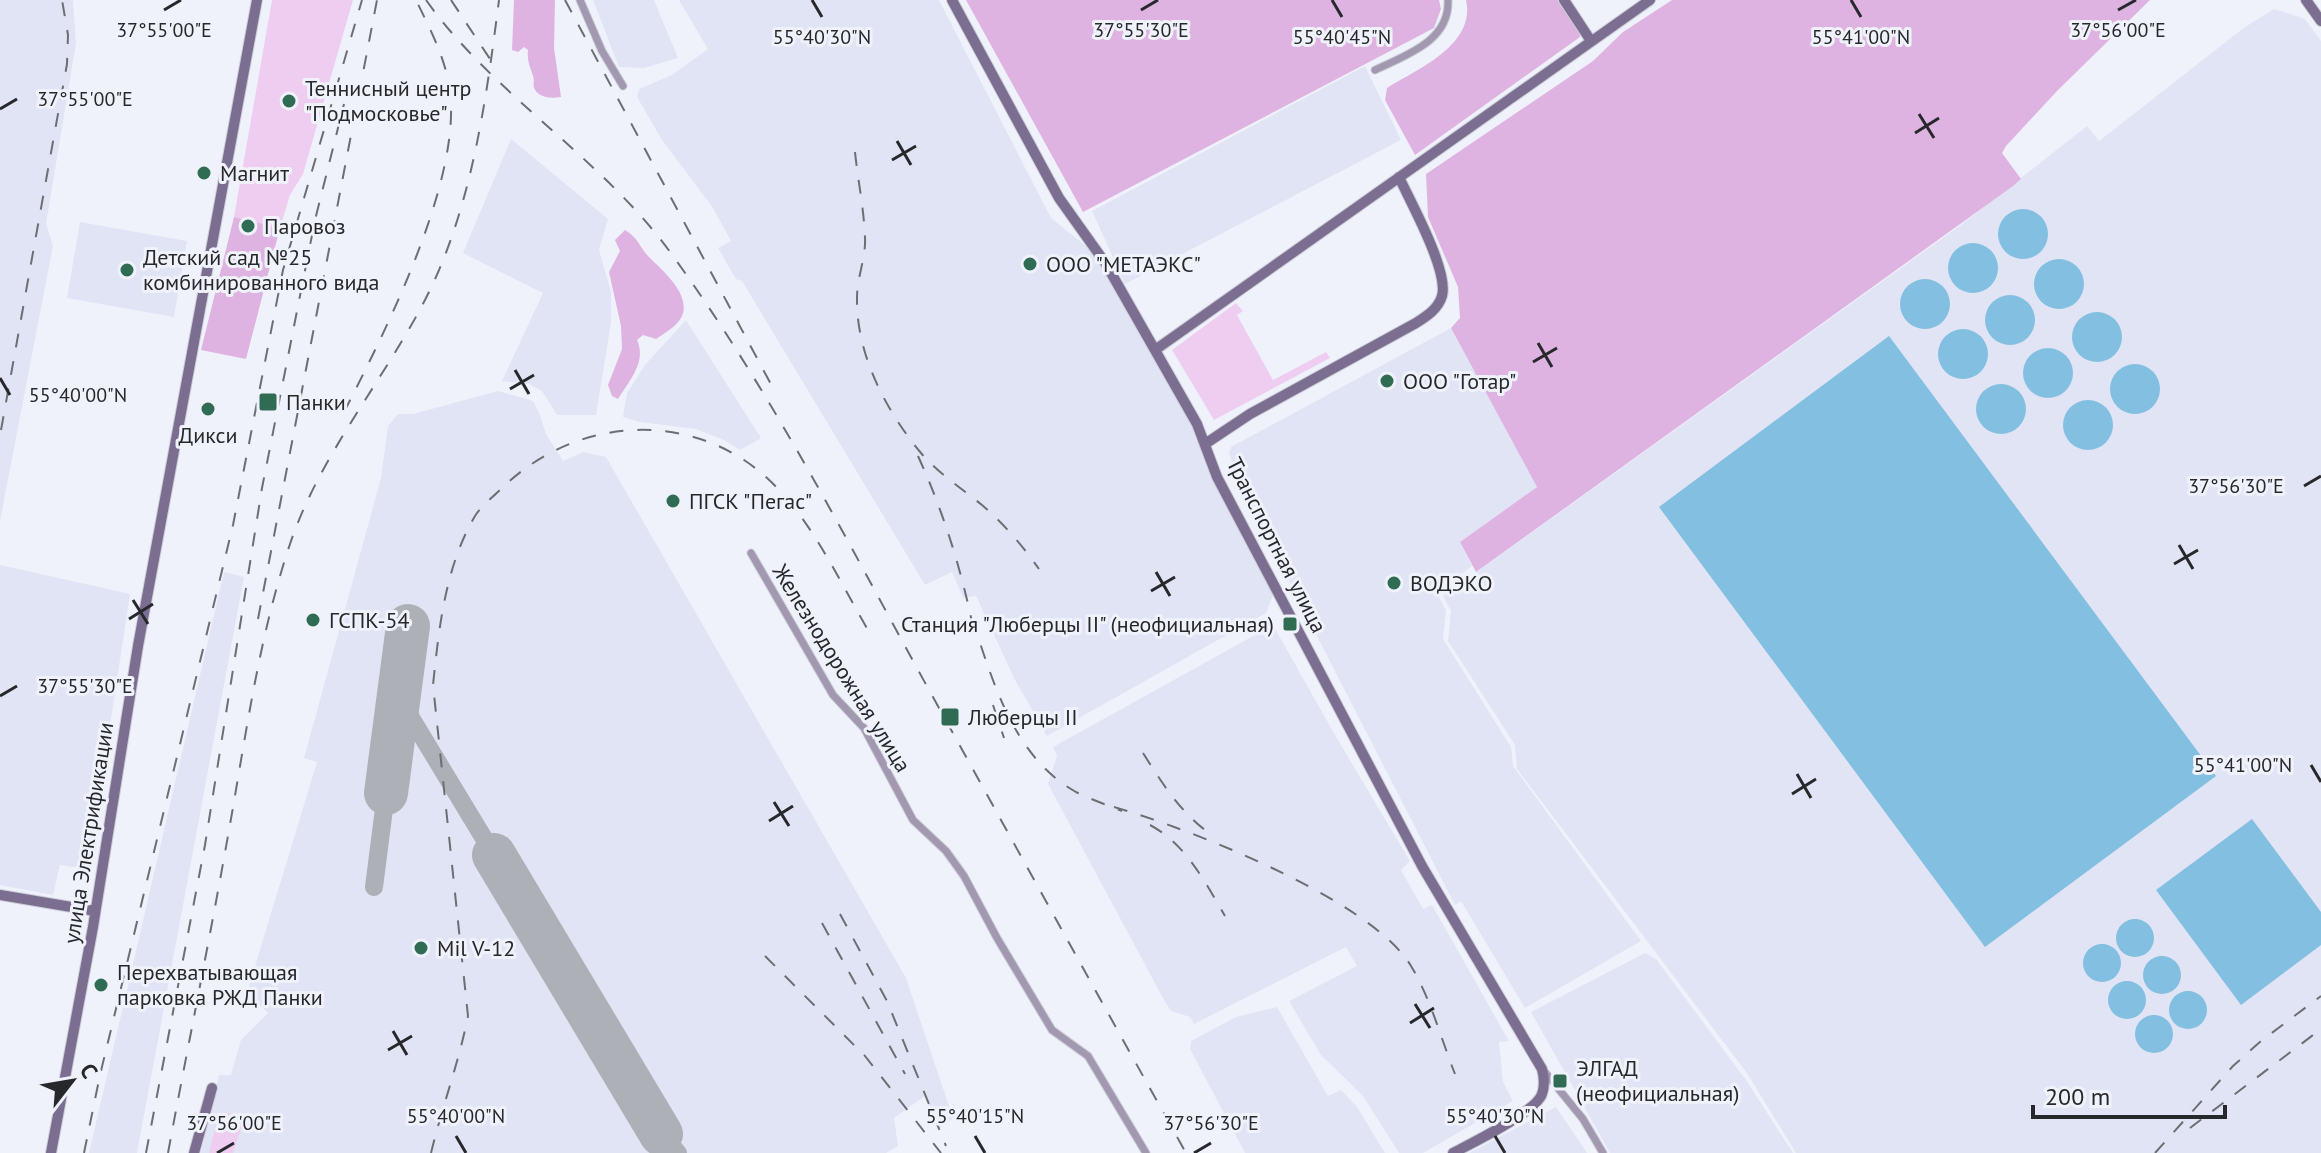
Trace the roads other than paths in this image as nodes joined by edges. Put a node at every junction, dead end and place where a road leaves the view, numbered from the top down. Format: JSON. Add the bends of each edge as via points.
{"nodes":[{"id":1,"x":257,"y":0,"type":"edge"},
{"id":2,"x":580,"y":0,"type":"edge"},
{"id":3,"x":952,"y":0,"type":"edge"},
{"id":4,"x":1448,"y":0,"type":"edge"},
{"id":5,"x":1564,"y":0,"type":"edge"},
{"id":6,"x":1650,"y":0,"type":"edge"},
{"id":7,"x":2306,"y":0,"type":"edge"},
{"id":8,"x":2321,"y":21,"type":"edge"},
{"id":9,"x":1591,"y":41,"type":"junction"},
{"id":10,"x":1375,"y":70,"type":"dead end"},
{"id":11,"x":623,"y":86,"type":"dead end"},
{"id":12,"x":1399,"y":177,"type":"junction"},
{"id":13,"x":1155,"y":350,"type":"junction"},
{"id":14,"x":1205,"y":444,"type":"junction"},
{"id":15,"x":751,"y":553,"type":"dead end"},
{"id":16,"x":0,"y":895,"type":"edge"},
{"id":17,"x":95,"y":911,"type":"junction"},
{"id":18,"x":1542,"y":1069,"type":"junction"},
{"id":19,"x":212,"y":1088,"type":"dead end"},
{"id":20,"x":51,"y":1153,"type":"edge"},
{"id":21,"x":194,"y":1153,"type":"edge"},
{"id":22,"x":1146,"y":1153,"type":"edge"},
{"id":23,"x":1453,"y":1153,"type":"edge"},
{"id":24,"x":1603,"y":1153,"type":"edge"}],
"edges":[{"from":1,"to":17,"type":"street","name":"улица Электрификации","via":[[138,646]]},
{"from":2,"to":11,"type":"street"},
{"from":3,"to":13,"type":"street","name":"Транспортная улица","via":[[1059,198],[1106,264]]},
{"from":4,"to":10,"type":"street","via":[[1440,32]]},
{"from":5,"to":9,"type":"street"},
{"from":6,"to":9,"type":"street"},
{"from":7,"to":8,"type":"street"},
{"from":9,"to":12,"type":"street"},
{"from":12,"to":13,"type":"street"},
{"from":12,"to":14,"type":"street","via":[[1442,272],[1439,304],[1423,319]]},
{"from":13,"to":14,"type":"street","name":"Транспортная улица"},
{"from":14,"to":18,"type":"street","name":"Транспортная улица","via":[[1217,477],[1422,866]]},
{"from":15,"to":22,"type":"street","name":"Железнодорожная улица","via":[[833,695],[864,728],[913,820],[964,876],[1052,1030],[1088,1056]]},
{"from":16,"to":17,"type":"street"},
{"from":17,"to":20,"type":"street","name":"улица Электрификации"},
{"from":18,"to":23,"type":"street","via":[[1538,1102]]},
{"from":18,"to":24,"type":"street"},
{"from":19,"to":21,"type":"street"}]}
